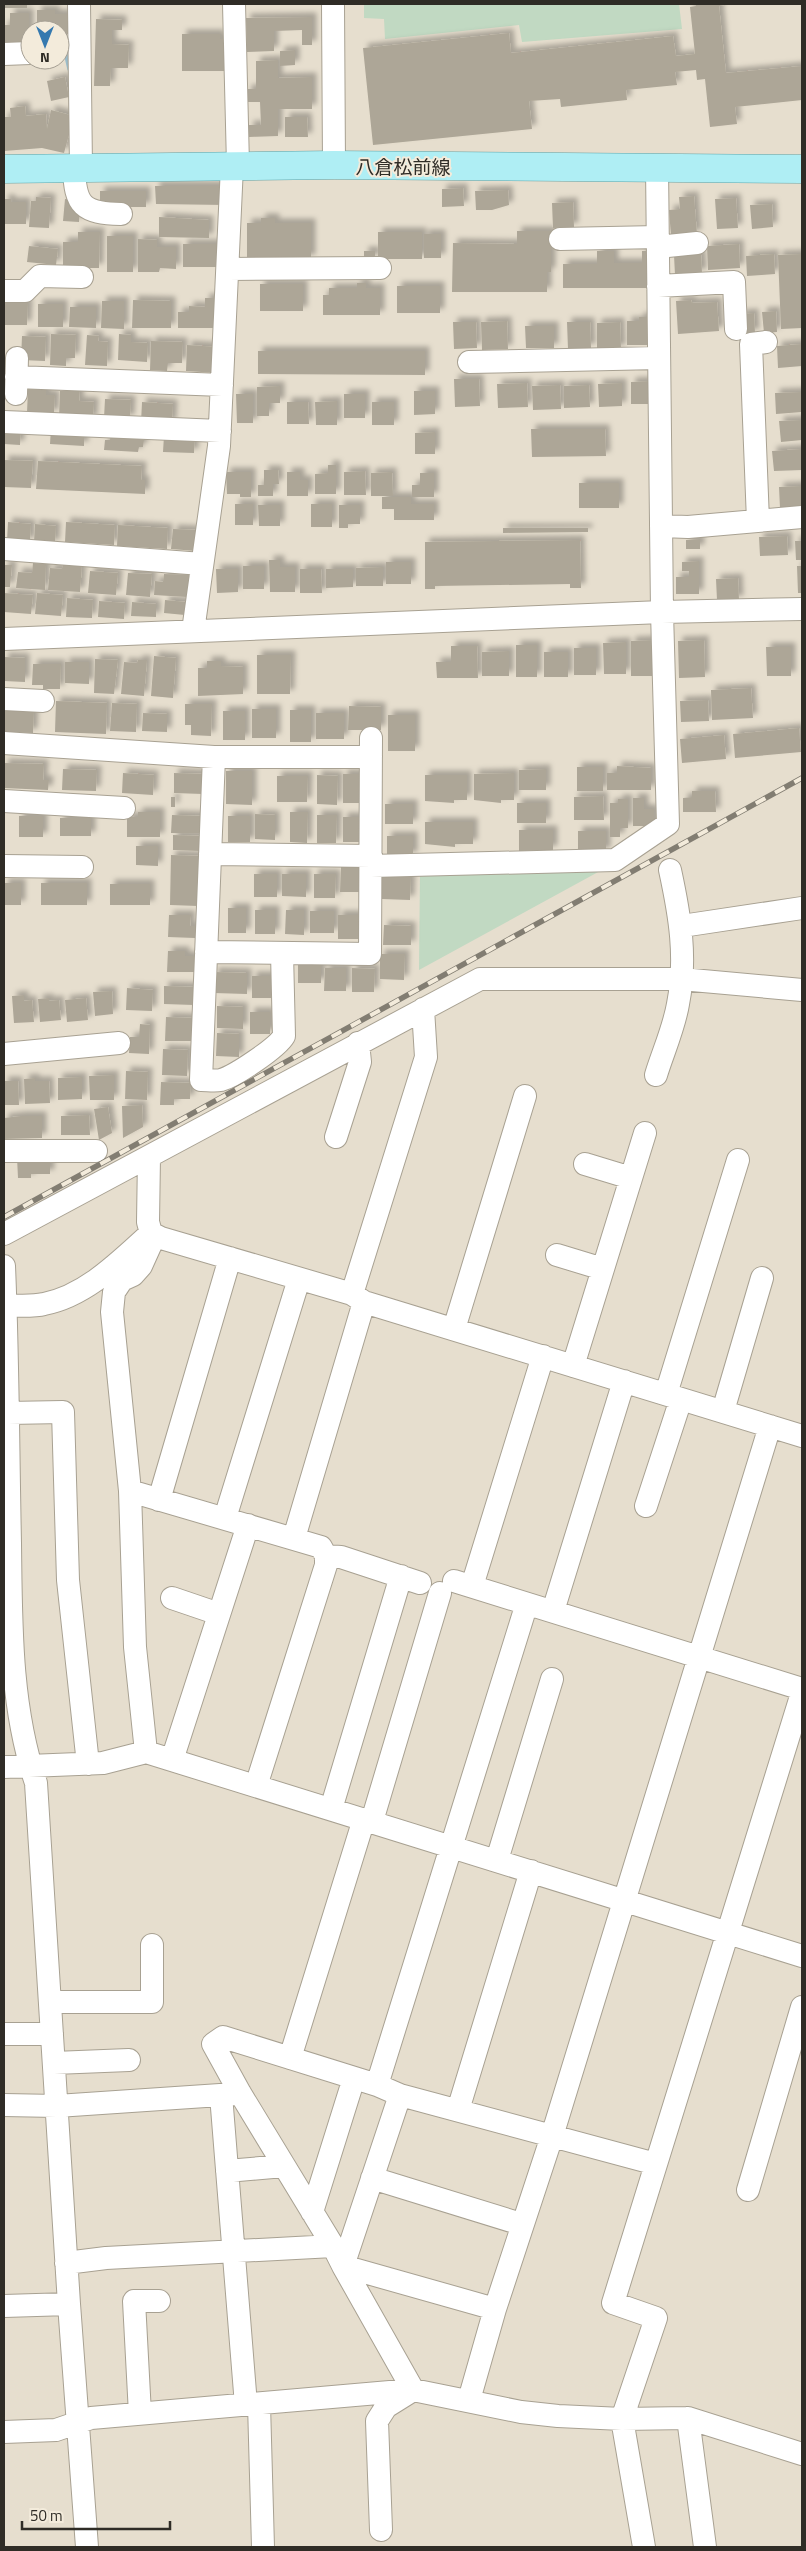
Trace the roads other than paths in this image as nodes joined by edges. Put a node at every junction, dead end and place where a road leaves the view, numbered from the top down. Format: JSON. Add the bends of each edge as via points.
{"nodes":[{"id":1,"x":80,"y":4,"type":"edge"},
{"id":2,"x":234,"y":4,"type":"edge"},
{"id":3,"x":333,"y":4,"type":"edge"},
{"id":4,"x":70,"y":50,"type":"edge"},
{"id":5,"x":20,"y":53,"type":"edge"},
{"id":6,"x":4,"y":54,"type":"edge"},
{"id":7,"x":235,"y":166,"type":"junction"},
{"id":8,"x":334,"y":166,"type":"junction"},
{"id":9,"x":657,"y":167,"type":"junction"},
{"id":10,"x":78,"y":168,"type":"junction"},
{"id":11,"x":4,"y":169,"type":"edge"},
{"id":12,"x":802,"y":169,"type":"edge"},
{"id":13,"x":121,"y":214,"type":"dead end"},
{"id":14,"x":560,"y":239,"type":"dead end"},
{"id":15,"x":658,"y":242,"type":"junction"},
{"id":16,"x":697,"y":243,"type":"dead end"},
{"id":17,"x":380,"y":268,"type":"dead end"},
{"id":18,"x":228,"y":269,"type":"junction"},
{"id":19,"x":82,"y":277,"type":"dead end"},
{"id":20,"x":658,"y":286,"type":"junction"},
{"id":21,"x":4,"y":291,"type":"edge"},
{"id":22,"x":736,"y":329,"type":"dead end"},
{"id":23,"x":766,"y":342,"type":"dead end"},
{"id":24,"x":659,"y":358,"type":"junction"},
{"id":25,"x":469,"y":362,"type":"dead end"},
{"id":26,"x":16,"y":376,"type":"dead end"},
{"id":27,"x":222,"y":385,"type":"junction"},
{"id":28,"x":4,"y":422,"type":"edge"},
{"id":29,"x":220,"y":431,"type":"junction"},
{"id":30,"x":802,"y":517,"type":"edge"},
{"id":31,"x":758,"y":521,"type":"junction"},
{"id":32,"x":661,"y":526,"type":"junction"},
{"id":33,"x":4,"y":549,"type":"edge"},
{"id":34,"x":202,"y":564,"type":"junction"},
{"id":35,"x":802,"y":608,"type":"edge"},
{"id":36,"x":662,"y":612,"type":"junction"},
{"id":37,"x":193,"y":631,"type":"junction"},
{"id":38,"x":4,"y":639,"type":"edge"},
{"id":39,"x":4,"y":699,"type":"edge"},
{"id":40,"x":43,"y":701,"type":"dead end"},
{"id":41,"x":4,"y":743,"type":"edge"},
{"id":42,"x":214,"y":757,"type":"junction"},
{"id":43,"x":4,"y":801,"type":"edge"},
{"id":44,"x":124,"y":808,"type":"dead end"},
{"id":45,"x":210,"y":854,"type":"junction"},
{"id":46,"x":371,"y":861,"type":"junction"},
{"id":47,"x":4,"y":866,"type":"edge"},
{"id":48,"x":82,"y":867,"type":"dead end"},
{"id":49,"x":670,"y":870,"type":"dead end"},
{"id":50,"x":802,"y":908,"type":"edge"},
{"id":51,"x":682,"y":926,"type":"junction"},
{"id":52,"x":206,"y":952,"type":"junction"},
{"id":53,"x":282,"y":953,"type":"junction"},
{"id":54,"x":681,"y":979,"type":"junction"},
{"id":55,"x":802,"y":990,"type":"edge"},
{"id":56,"x":423,"y":1009,"type":"junction"},
{"id":57,"x":119,"y":1043,"type":"dead end"},
{"id":58,"x":358,"y":1043,"type":"junction"},
{"id":59,"x":4,"y":1054,"type":"edge"},
{"id":60,"x":656,"y":1075,"type":"dead end"},
{"id":61,"x":524,"y":1096,"type":"dead end"},
{"id":62,"x":645,"y":1133,"type":"dead end"},
{"id":63,"x":336,"y":1138,"type":"dead end"},
{"id":64,"x":4,"y":1151,"type":"edge"},
{"id":65,"x":96,"y":1151,"type":"dead end"},
{"id":66,"x":149,"y":1157,"type":"junction"},
{"id":67,"x":738,"y":1160,"type":"dead end"},
{"id":68,"x":585,"y":1164,"type":"dead end"},
{"id":69,"x":631,"y":1178,"type":"junction"},
{"id":70,"x":4,"y":1234,"type":"edge"},
{"id":71,"x":153,"y":1234,"type":"junction"},
{"id":72,"x":557,"y":1255,"type":"dead end"},
{"id":73,"x":230,"y":1258,"type":"junction"},
{"id":74,"x":4,"y":1266,"type":"edge"},
{"id":75,"x":603,"y":1269,"type":"junction"},
{"id":76,"x":762,"y":1278,"type":"dead end"},
{"id":77,"x":299,"y":1279,"type":"junction"},
{"id":78,"x":358,"y":1298,"type":"junction"},
{"id":79,"x":6,"y":1306,"type":"junction"},
{"id":80,"x":454,"y":1329,"type":"junction"},
{"id":81,"x":543,"y":1356,"type":"junction"},
{"id":82,"x":573,"y":1366,"type":"junction"},
{"id":83,"x":624,"y":1381,"type":"junction"},
{"id":84,"x":674,"y":1396,"type":"junction"},
{"id":85,"x":723,"y":1411,"type":"junction"},
{"id":86,"x":8,"y":1413,"type":"junction"},
{"id":87,"x":770,"y":1426,"type":"junction"},
{"id":88,"x":802,"y":1436,"type":"edge"},
{"id":89,"x":130,"y":1491,"type":"junction"},
{"id":90,"x":159,"y":1500,"type":"junction"},
{"id":91,"x":646,"y":1506,"type":"dead end"},
{"id":92,"x":225,"y":1518,"type":"junction"},
{"id":93,"x":248,"y":1525,"type":"junction"},
{"id":94,"x":294,"y":1538,"type":"junction"},
{"id":95,"x":326,"y":1556,"type":"junction"},
{"id":96,"x":456,"y":1587,"type":"junction"},
{"id":97,"x":172,"y":1598,"type":"dead end"},
{"id":98,"x":553,"y":1612,"type":"junction"},
{"id":99,"x":219,"y":1614,"type":"junction"},
{"id":100,"x":524,"y":1616,"type":"dead end"},
{"id":101,"x":8,"y":1642,"type":"edge"},
{"id":102,"x":699,"y":1657,"type":"junction"},
{"id":103,"x":552,"y":1679,"type":"dead end"},
{"id":104,"x":802,"y":1691,"type":"edge"},
{"id":105,"x":146,"y":1752,"type":"junction"},
{"id":106,"x":172,"y":1760,"type":"junction"},
{"id":107,"x":88,"y":1764,"type":"junction"},
{"id":108,"x":30,"y":1766,"type":"junction"},
{"id":109,"x":4,"y":1767,"type":"edge"},
{"id":110,"x":256,"y":1786,"type":"junction"},
{"id":111,"x":331,"y":1809,"type":"junction"},
{"id":112,"x":368,"y":1820,"type":"junction"},
{"id":113,"x":450,"y":1846,"type":"junction"},
{"id":114,"x":497,"y":1860,"type":"junction"},
{"id":115,"x":531,"y":1871,"type":"junction"},
{"id":116,"x":625,"y":1900,"type":"junction"},
{"id":117,"x":728,"y":1933,"type":"junction"},
{"id":118,"x":152,"y":1945,"type":"dead end"},
{"id":119,"x":802,"y":1956,"type":"edge"},
{"id":120,"x":50,"y":2002,"type":"junction"},
{"id":121,"x":802,"y":2007,"type":"edge"},
{"id":122,"x":4,"y":2034,"type":"edge"},
{"id":123,"x":52,"y":2034,"type":"junction"},
{"id":124,"x":290,"y":2058,"type":"junction"},
{"id":125,"x":129,"y":2060,"type":"dead end"},
{"id":126,"x":54,"y":2063,"type":"junction"},
{"id":127,"x":354,"y":2078,"type":"junction"},
{"id":128,"x":376,"y":2086,"type":"junction"},
{"id":129,"x":231,"y":2094,"type":"junction"},
{"id":130,"x":400,"y":2095,"type":"junction"},
{"id":131,"x":4,"y":2106,"type":"edge"},
{"id":132,"x":57,"y":2106,"type":"junction"},
{"id":133,"x":458,"y":2110,"type":"junction"},
{"id":134,"x":552,"y":2136,"type":"junction"},
{"id":135,"x":656,"y":2164,"type":"junction"},
{"id":136,"x":284,"y":2166,"type":"junction"},
{"id":137,"x":228,"y":2171,"type":"junction"},
{"id":138,"x":372,"y":2178,"type":"junction"},
{"id":139,"x":748,"y":2190,"type":"dead end"},
{"id":140,"x":312,"y":2212,"type":"junction"},
{"id":141,"x":521,"y":2224,"type":"junction"},
{"id":142,"x":333,"y":2246,"type":"junction"},
{"id":143,"x":234,"y":2253,"type":"junction"},
{"id":144,"x":66,"y":2263,"type":"junction"},
{"id":145,"x":343,"y":2266,"type":"junction"},
{"id":146,"x":160,"y":2301,"type":"dead end"},
{"id":147,"x":69,"y":2304,"type":"junction"},
{"id":148,"x":4,"y":2306,"type":"edge"},
{"id":149,"x":495,"y":2309,"type":"junction"},
{"id":150,"x":413,"y":2390,"type":"junction"},
{"id":151,"x":469,"y":2400,"type":"junction"},
{"id":152,"x":253,"y":2405,"type":"junction"},
{"id":153,"x":140,"y":2414,"type":"junction"},
{"id":154,"x":688,"y":2418,"type":"junction"},
{"id":155,"x":622,"y":2419,"type":"junction"},
{"id":156,"x":78,"y":2423,"type":"junction"},
{"id":157,"x":4,"y":2432,"type":"edge"},
{"id":158,"x":802,"y":2454,"type":"edge"},
{"id":159,"x":381,"y":2530,"type":"dead end"},
{"id":160,"x":87,"y":2547,"type":"edge"},
{"id":161,"x":262,"y":2547,"type":"edge"},
{"id":162,"x":644,"y":2547,"type":"edge"},
{"id":163,"x":705,"y":2547,"type":"edge"}],
"edges":[{"from":1,"to":4,"type":"street"},
{"from":2,"to":7,"type":"street"},
{"from":3,"to":8,"type":"street"},
{"from":4,"to":10,"type":"street"},
{"from":5,"to":6,"type":"street"},
{"from":7,"to":8,"type":"main road","name":"八倉松前線"},
{"from":7,"to":10,"type":"main road","name":"八倉松前線"},
{"from":7,"to":18,"type":"street"},
{"from":8,"to":9,"type":"main road","name":"八倉松前線"},
{"from":9,"to":12,"type":"main road","name":"八倉松前線"},
{"from":9,"to":15,"type":"street"},
{"from":10,"to":11,"type":"main road","name":"八倉松前線"},
{"from":10,"to":13,"type":"street","via":[[74,190],[79,201],[88,210]]},
{"from":14,"to":15,"type":"street"},
{"from":15,"to":16,"type":"street"},
{"from":15,"to":20,"type":"street"},
{"from":17,"to":18,"type":"street"},
{"from":18,"to":27,"type":"street"},
{"from":19,"to":21,"type":"street","via":[[40,276],[25,291]]},
{"from":20,"to":22,"type":"street","via":[[734,282]]},
{"from":20,"to":24,"type":"street"},
{"from":23,"to":31,"type":"street","via":[[751,344]]},
{"from":24,"to":25,"type":"street"},
{"from":24,"to":32,"type":"street"},
{"from":26,"to":27,"type":"street"},
{"from":27,"to":29,"type":"street"},
{"from":28,"to":29,"type":"street"},
{"from":29,"to":34,"type":"street"},
{"from":30,"to":31,"type":"street"},
{"from":31,"to":32,"type":"street"},
{"from":32,"to":36,"type":"street"},
{"from":33,"to":34,"type":"street"},
{"from":34,"to":37,"type":"street"},
{"from":35,"to":36,"type":"street"},
{"from":36,"to":37,"type":"street"},
{"from":36,"to":46,"type":"street","via":[[668,824],[615,860]]},
{"from":37,"to":38,"type":"street"},
{"from":39,"to":40,"type":"street"},
{"from":41,"to":42,"type":"street"},
{"from":42,"to":45,"type":"street"},
{"from":42,"to":46,"type":"street","via":[[371,748]]},
{"from":43,"to":44,"type":"street"},
{"from":45,"to":46,"type":"street"},
{"from":45,"to":52,"type":"street"},
{"from":46,"to":53,"type":"street","via":[[370,954]]},
{"from":47,"to":48,"type":"street"},
{"from":49,"to":51,"type":"street"},
{"from":50,"to":51,"type":"street"},
{"from":51,"to":54,"type":"street"},
{"from":52,"to":53,"type":"street"},
{"from":52,"to":53,"type":"street","via":[[201,1080],[221,1080],[280,1043],[284,1036]]},
{"from":54,"to":55,"type":"street"},
{"from":54,"to":56,"type":"street","via":[[480,979]]},
{"from":54,"to":60,"type":"street","via":[[678,1006]]},
{"from":56,"to":58,"type":"street"},
{"from":56,"to":78,"type":"street","via":[[426,1057]]},
{"from":57,"to":59,"type":"street"},
{"from":58,"to":63,"type":"street","via":[[360,1062]]},
{"from":58,"to":66,"type":"street"},
{"from":61,"to":80,"type":"street"},
{"from":62,"to":69,"type":"street"},
{"from":64,"to":65,"type":"street"},
{"from":66,"to":70,"type":"street"},
{"from":66,"to":71,"type":"street","via":[[148,1222]]},
{"from":67,"to":84,"type":"street"},
{"from":68,"to":69,"type":"street"},
{"from":69,"to":75,"type":"street"},
{"from":71,"to":73,"type":"street"},
{"from":71,"to":79,"type":"street","via":[[89,1284],[64,1299],[42,1305]]},
{"from":71,"to":89,"type":"street","via":[[141,1266],[122,1280],[114,1292],[112,1312]]},
{"from":72,"to":75,"type":"street"},
{"from":73,"to":77,"type":"street"},
{"from":73,"to":90,"type":"street"},
{"from":74,"to":79,"type":"street"},
{"from":75,"to":82,"type":"street"},
{"from":76,"to":85,"type":"street"},
{"from":77,"to":78,"type":"street"},
{"from":77,"to":92,"type":"street"},
{"from":78,"to":80,"type":"street"},
{"from":78,"to":94,"type":"street"},
{"from":79,"to":86,"type":"street"},
{"from":80,"to":81,"type":"street"},
{"from":81,"to":82,"type":"street"},
{"from":81,"to":96,"type":"street"},
{"from":82,"to":83,"type":"street"},
{"from":83,"to":84,"type":"street"},
{"from":83,"to":98,"type":"street"},
{"from":84,"to":85,"type":"street"},
{"from":84,"to":91,"type":"street"},
{"from":85,"to":87,"type":"street"},
{"from":86,"to":101,"type":"street"},
{"from":86,"to":107,"type":"street","via":[[63,1412],[68,1580]]},
{"from":87,"to":88,"type":"street"},
{"from":87,"to":102,"type":"street"},
{"from":89,"to":90,"type":"street"},
{"from":89,"to":105,"type":"street","via":[[135,1647]]},
{"from":90,"to":92,"type":"street"},
{"from":92,"to":93,"type":"street"},
{"from":93,"to":94,"type":"street"},
{"from":93,"to":99,"type":"street"},
{"from":94,"to":95,"type":"street","via":[[321,1548]]},
{"from":95,"to":110,"type":"street","via":[[326,1565]]},
{"from":95,"to":111,"type":"street","via":[[342,1557],[410,1579]]},
{"from":96,"to":98,"type":"street"},
{"from":96,"to":112,"type":"street"},
{"from":97,"to":99,"type":"street"},
{"from":98,"to":102,"type":"street"},
{"from":99,"to":106,"type":"street"},
{"from":100,"to":113,"type":"street"},
{"from":101,"to":108,"type":"street"},
{"from":102,"to":104,"type":"street"},
{"from":102,"to":116,"type":"street"},
{"from":103,"to":114,"type":"street"},
{"from":104,"to":117,"type":"street"},
{"from":105,"to":106,"type":"street"},
{"from":105,"to":107,"type":"street","via":[[103,1764]]},
{"from":106,"to":110,"type":"street"},
{"from":107,"to":108,"type":"street"},
{"from":108,"to":109,"type":"street"},
{"from":108,"to":120,"type":"street","via":[[36,1783]]},
{"from":110,"to":111,"type":"street"},
{"from":111,"to":112,"type":"street"},
{"from":112,"to":113,"type":"street"},
{"from":112,"to":124,"type":"street"},
{"from":113,"to":114,"type":"street"},
{"from":113,"to":128,"type":"street"},
{"from":114,"to":115,"type":"street"},
{"from":115,"to":116,"type":"street"},
{"from":115,"to":133,"type":"street"},
{"from":116,"to":117,"type":"street"},
{"from":116,"to":134,"type":"street"},
{"from":117,"to":119,"type":"street"},
{"from":117,"to":135,"type":"street"},
{"from":118,"to":120,"type":"street","via":[[152,2002]]},
{"from":120,"to":123,"type":"street"},
{"from":121,"to":139,"type":"street"},
{"from":122,"to":123,"type":"street"},
{"from":123,"to":126,"type":"street"},
{"from":124,"to":127,"type":"street"},
{"from":124,"to":129,"type":"street","via":[[223,2037],[214,2044]]},
{"from":125,"to":126,"type":"street"},
{"from":126,"to":132,"type":"street"},
{"from":127,"to":128,"type":"street"},
{"from":127,"to":140,"type":"street"},
{"from":128,"to":130,"type":"street"},
{"from":129,"to":132,"type":"street"},
{"from":129,"to":136,"type":"street"},
{"from":129,"to":137,"type":"street"},
{"from":130,"to":133,"type":"street"},
{"from":130,"to":138,"type":"street"},
{"from":131,"to":132,"type":"street"},
{"from":132,"to":144,"type":"street"},
{"from":133,"to":134,"type":"street"},
{"from":134,"to":135,"type":"street"},
{"from":134,"to":141,"type":"street"},
{"from":135,"to":155,"type":"street","via":[[612,2303],[656,2318]]},
{"from":136,"to":137,"type":"street"},
{"from":136,"to":140,"type":"street"},
{"from":137,"to":143,"type":"street"},
{"from":138,"to":141,"type":"street"},
{"from":138,"to":145,"type":"street"},
{"from":140,"to":142,"type":"street"},
{"from":141,"to":149,"type":"street"},
{"from":142,"to":143,"type":"street"},
{"from":142,"to":145,"type":"street"},
{"from":143,"to":144,"type":"street","via":[[106,2258]]},
{"from":143,"to":152,"type":"street"},
{"from":144,"to":147,"type":"street"},
{"from":145,"to":149,"type":"street"},
{"from":145,"to":150,"type":"street"},
{"from":146,"to":153,"type":"street","via":[[134,2302]]},
{"from":147,"to":148,"type":"street"},
{"from":147,"to":156,"type":"street"},
{"from":149,"to":151,"type":"street"},
{"from":150,"to":151,"type":"street"},
{"from":150,"to":152,"type":"street"},
{"from":150,"to":159,"type":"street","via":[[386,2407],[377,2421]]},
{"from":151,"to":155,"type":"street","via":[[521,2412]]},
{"from":152,"to":153,"type":"street"},
{"from":152,"to":161,"type":"street"},
{"from":153,"to":156,"type":"street","via":[[91,2418]]},
{"from":154,"to":155,"type":"street"},
{"from":154,"to":158,"type":"street"},
{"from":154,"to":163,"type":"street"},
{"from":155,"to":162,"type":"street"},
{"from":156,"to":157,"type":"street","via":[[56,2430]]},
{"from":156,"to":160,"type":"street"}]}
